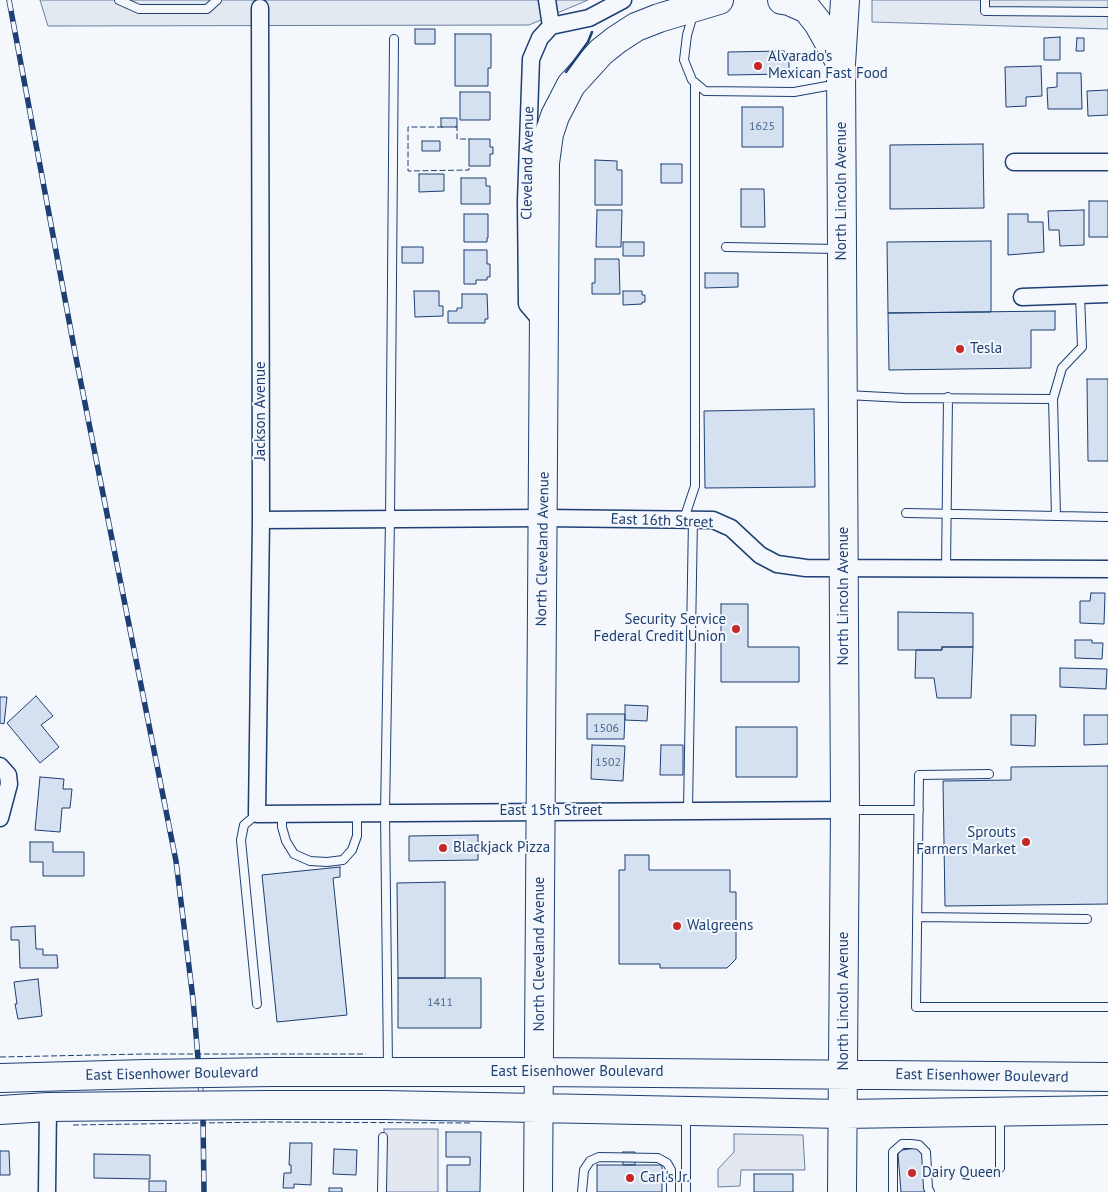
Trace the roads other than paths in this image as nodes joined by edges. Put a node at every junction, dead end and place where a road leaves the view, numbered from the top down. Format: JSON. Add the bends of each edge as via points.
{"nodes":[{"id":1,"x":119,"y":0,"type":"edge"},
{"id":2,"x":217,"y":0,"type":"edge"},
{"id":3,"x":547,"y":0,"type":"edge"},
{"id":4,"x":623,"y":0,"type":"edge"},
{"id":5,"x":782,"y":0,"type":"edge"},
{"id":6,"x":845,"y":0,"type":"edge"},
{"id":7,"x":985,"y":0,"type":"edge"},
{"id":8,"x":692,"y":4,"type":"edge"},
{"id":9,"x":260,"y":8,"type":"dead end"},
{"id":10,"x":1108,"y":12,"type":"edge"},
{"id":11,"x":551,"y":26,"type":"junction"},
{"id":12,"x":394,"y":39,"type":"dead end"},
{"id":13,"x":841,"y":74,"type":"junction"},
{"id":14,"x":695,"y":83,"type":"junction"},
{"id":15,"x":1014,"y":162,"type":"dead end"},
{"id":16,"x":1108,"y":162,"type":"edge"},
{"id":17,"x":726,"y":248,"type":"dead end"},
{"id":18,"x":842,"y":249,"type":"junction"},
{"id":19,"x":1108,"y":294,"type":"edge"},
{"id":20,"x":1080,"y":295,"type":"junction"},
{"id":21,"x":1022,"y":297,"type":"dead end"},
{"id":22,"x":545,"y":325,"type":"junction"},
{"id":23,"x":843,"y":395,"type":"junction"},
{"id":24,"x":948,"y":397,"type":"junction"},
{"id":25,"x":1053,"y":399,"type":"junction"},
{"id":26,"x":906,"y":513,"type":"dead end"},
{"id":27,"x":947,"y":514,"type":"junction"},
{"id":28,"x":1056,"y":516,"type":"junction"},
{"id":29,"x":1108,"y":517,"type":"edge"},
{"id":30,"x":544,"y":518,"type":"junction"},
{"id":31,"x":390,"y":519,"type":"junction"},
{"id":32,"x":689,"y":519,"type":"junction"},
{"id":33,"x":261,"y":520,"type":"junction"},
{"id":34,"x":844,"y":568,"type":"junction"},
{"id":35,"x":946,"y":568,"type":"junction"},
{"id":36,"x":1108,"y":569,"type":"edge"},
{"id":37,"x":0,"y":766,"type":"edge"},
{"id":38,"x":989,"y":774,"type":"dead end"},
{"id":39,"x":688,"y":810,"type":"junction"},
{"id":40,"x":845,"y":810,"type":"junction"},
{"id":41,"x":919,"y":810,"type":"junction"},
{"id":42,"x":541,"y":811,"type":"junction"},
{"id":43,"x":385,"y":813,"type":"junction"},
{"id":44,"x":257,"y":814,"type":"junction"},
{"id":45,"x":282,"y":814,"type":"junction"},
{"id":46,"x":357,"y":814,"type":"junction"},
{"id":47,"x":0,"y":818,"type":"edge"},
{"id":48,"x":917,"y":917,"type":"junction"},
{"id":49,"x":1087,"y":919,"type":"dead end"},
{"id":50,"x":257,"y":1004,"type":"dead end"},
{"id":51,"x":1108,"y":1007,"type":"edge"},
{"id":52,"x":388,"y":1072,"type":"junction"},
{"id":53,"x":539,"y":1072,"type":"junction"},
{"id":54,"x":843,"y":1074,"type":"junction"},
{"id":55,"x":1108,"y":1077,"type":"edge"},
{"id":56,"x":0,"y":1078,"type":"edge"},
{"id":57,"x":48,"y":1107,"type":"junction"},
{"id":58,"x":539,"y":1108,"type":"junction"},
{"id":59,"x":0,"y":1110,"type":"edge"},
{"id":60,"x":686,"y":1110,"type":"junction"},
{"id":61,"x":1108,"y":1110,"type":"edge"},
{"id":62,"x":1000,"y":1111,"type":"junction"},
{"id":63,"x":843,"y":1114,"type":"junction"},
{"id":64,"x":382,"y":1137,"type":"dead end"},
{"id":65,"x":1000,"y":1168,"type":"dead end"},
{"id":66,"x":48,"y":1192,"type":"edge"},
{"id":67,"x":382,"y":1192,"type":"edge"},
{"id":68,"x":538,"y":1192,"type":"edge"},
{"id":69,"x":582,"y":1192,"type":"edge"},
{"id":70,"x":671,"y":1192,"type":"edge"},
{"id":71,"x":686,"y":1192,"type":"edge"},
{"id":72,"x":842,"y":1192,"type":"edge"},
{"id":73,"x":893,"y":1192,"type":"edge"},
{"id":74,"x":930,"y":1192,"type":"edge"}],
"edges":[{"from":1,"to":2,"type":"lane","via":[[139,9],[207,9]]},
{"from":3,"to":11,"type":"street"},
{"from":4,"to":11,"type":"street","via":[[589,18]]},
{"from":5,"to":13,"type":"highway","via":[[807,9],[818,23]]},
{"from":6,"to":13,"type":"highway","name":"North Lincoln Avenue"},
{"from":7,"to":10,"type":"lane","via":[[985,11]]},
{"from":8,"to":14,"type":"lane","via":[[684,60]]},
{"from":8,"to":22,"type":"highway","name":"North Cleveland Avenue","via":[[636,27],[601,52],[572,85],[555,116],[545,163]]},
{"from":9,"to":33,"type":"street","name":"Jackson Avenue"},
{"from":11,"to":22,"type":"street","name":"Cleveland Avenue","via":[[540,38],[532,60],[526,201],[527,304]]},
{"from":12,"to":31,"type":"lane"},
{"from":13,"to":14,"type":"lane","via":[[794,92],[705,91]]},
{"from":13,"to":18,"type":"highway","name":"North Lincoln Avenue"},
{"from":14,"to":32,"type":"lane","via":[[695,486]]},
{"from":15,"to":16,"type":"street"},
{"from":17,"to":18,"type":"lane"},
{"from":18,"to":23,"type":"highway","name":"North Lincoln Avenue"},
{"from":19,"to":20,"type":"street"},
{"from":20,"to":21,"type":"street"},
{"from":20,"to":25,"type":"lane","via":[[1082,347],[1062,368]]},
{"from":22,"to":30,"type":"highway","name":"North Cleveland Avenue"},
{"from":23,"to":24,"type":"lane"},
{"from":23,"to":34,"type":"highway","name":"North Lincoln Avenue"},
{"from":24,"to":25,"type":"lane"},
{"from":24,"to":27,"type":"lane"},
{"from":25,"to":28,"type":"lane"},
{"from":26,"to":27,"type":"lane"},
{"from":27,"to":28,"type":"lane"},
{"from":27,"to":35,"type":"lane"},
{"from":28,"to":29,"type":"lane"},
{"from":30,"to":31,"type":"street","name":"East 16th Street"},
{"from":30,"to":32,"type":"street","name":"East 16th Street"},
{"from":30,"to":42,"type":"highway","name":"North Cleveland Avenue"},
{"from":31,"to":33,"type":"street","name":"East 16th Street"},
{"from":31,"to":43,"type":"lane"},
{"from":32,"to":34,"type":"street","name":"East 16th Street","via":[[713,520],[731,528],[760,555],[777,564]]},
{"from":32,"to":39,"type":"lane"},
{"from":33,"to":44,"type":"street","name":"Jackson Avenue"},
{"from":34,"to":35,"type":"street","name":"East 16th Street"},
{"from":34,"to":40,"type":"highway","name":"North Lincoln Avenue"},
{"from":35,"to":36,"type":"street","name":"East 16th Street"},
{"from":37,"to":47,"type":"street","via":[[8,775],[9,784]]},
{"from":38,"to":41,"type":"lane","via":[[919,776]]},
{"from":39,"to":40,"type":"street","name":"East 15th Street"},
{"from":39,"to":42,"type":"street","name":"East 15th Street"},
{"from":40,"to":41,"type":"lane"},
{"from":40,"to":54,"type":"highway","name":"North Lincoln Avenue"},
{"from":41,"to":48,"type":"lane"},
{"from":42,"to":43,"type":"street","name":"East 15th Street"},
{"from":42,"to":53,"type":"highway","name":"North Cleveland Avenue"},
{"from":43,"to":46,"type":"street","name":"East 15th Street"},
{"from":43,"to":52,"type":"lane"},
{"from":44,"to":45,"type":"street","name":"East 15th Street"},
{"from":44,"to":50,"type":"lane","via":[[244,825],[241,840]]},
{"from":45,"to":46,"type":"street","name":"East 15th Street"},
{"from":45,"to":46,"type":"lane","via":[[286,842],[294,854],[310,861],[328,862],[343,860],[352,850],[357,836]]},
{"from":48,"to":49,"type":"lane"},
{"from":48,"to":51,"type":"lane","via":[[916,1008]]},
{"from":52,"to":53,"type":"highway","name":"East Eisenhower Boulevard"},
{"from":52,"to":56,"type":"highway","name":"East Eisenhower Boulevard","bridge":true},
{"from":53,"to":54,"type":"highway","name":"East Eisenhower Boulevard"},
{"from":53,"to":58,"type":"highway","name":"North Cleveland Avenue"},
{"from":54,"to":55,"type":"highway","name":"East Eisenhower Boulevard"},
{"from":54,"to":63,"type":"highway","name":"North Lincoln Avenue"},
{"from":57,"to":58,"type":"highway","name":"East Eisenhower Boulevard","bridge":true,"via":[[384,1105]]},
{"from":57,"to":59,"type":"highway","name":"East Eisenhower Boulevard"},
{"from":57,"to":66,"type":"street"},
{"from":58,"to":60,"type":"highway","name":"East Eisenhower Boulevard"},
{"from":58,"to":68,"type":"highway","name":"North Cleveland Avenue"},
{"from":60,"to":63,"type":"highway","name":"East Eisenhower Boulevard"},
{"from":60,"to":71,"type":"lane"},
{"from":61,"to":62,"type":"highway","name":"East Eisenhower Boulevard"},
{"from":62,"to":63,"type":"highway","name":"East Eisenhower Boulevard"},
{"from":62,"to":65,"type":"lane"},
{"from":63,"to":72,"type":"highway","name":"North Lincoln Avenue"},
{"from":64,"to":67,"type":"lane"},
{"from":69,"to":70,"type":"lane","via":[[584,1170],[590,1161],[600,1157],[658,1158],[668,1163],[671,1170]]},
{"from":73,"to":74,"type":"lane","via":[[894,1152],[902,1144],[911,1144],[926,1152]]}]}
